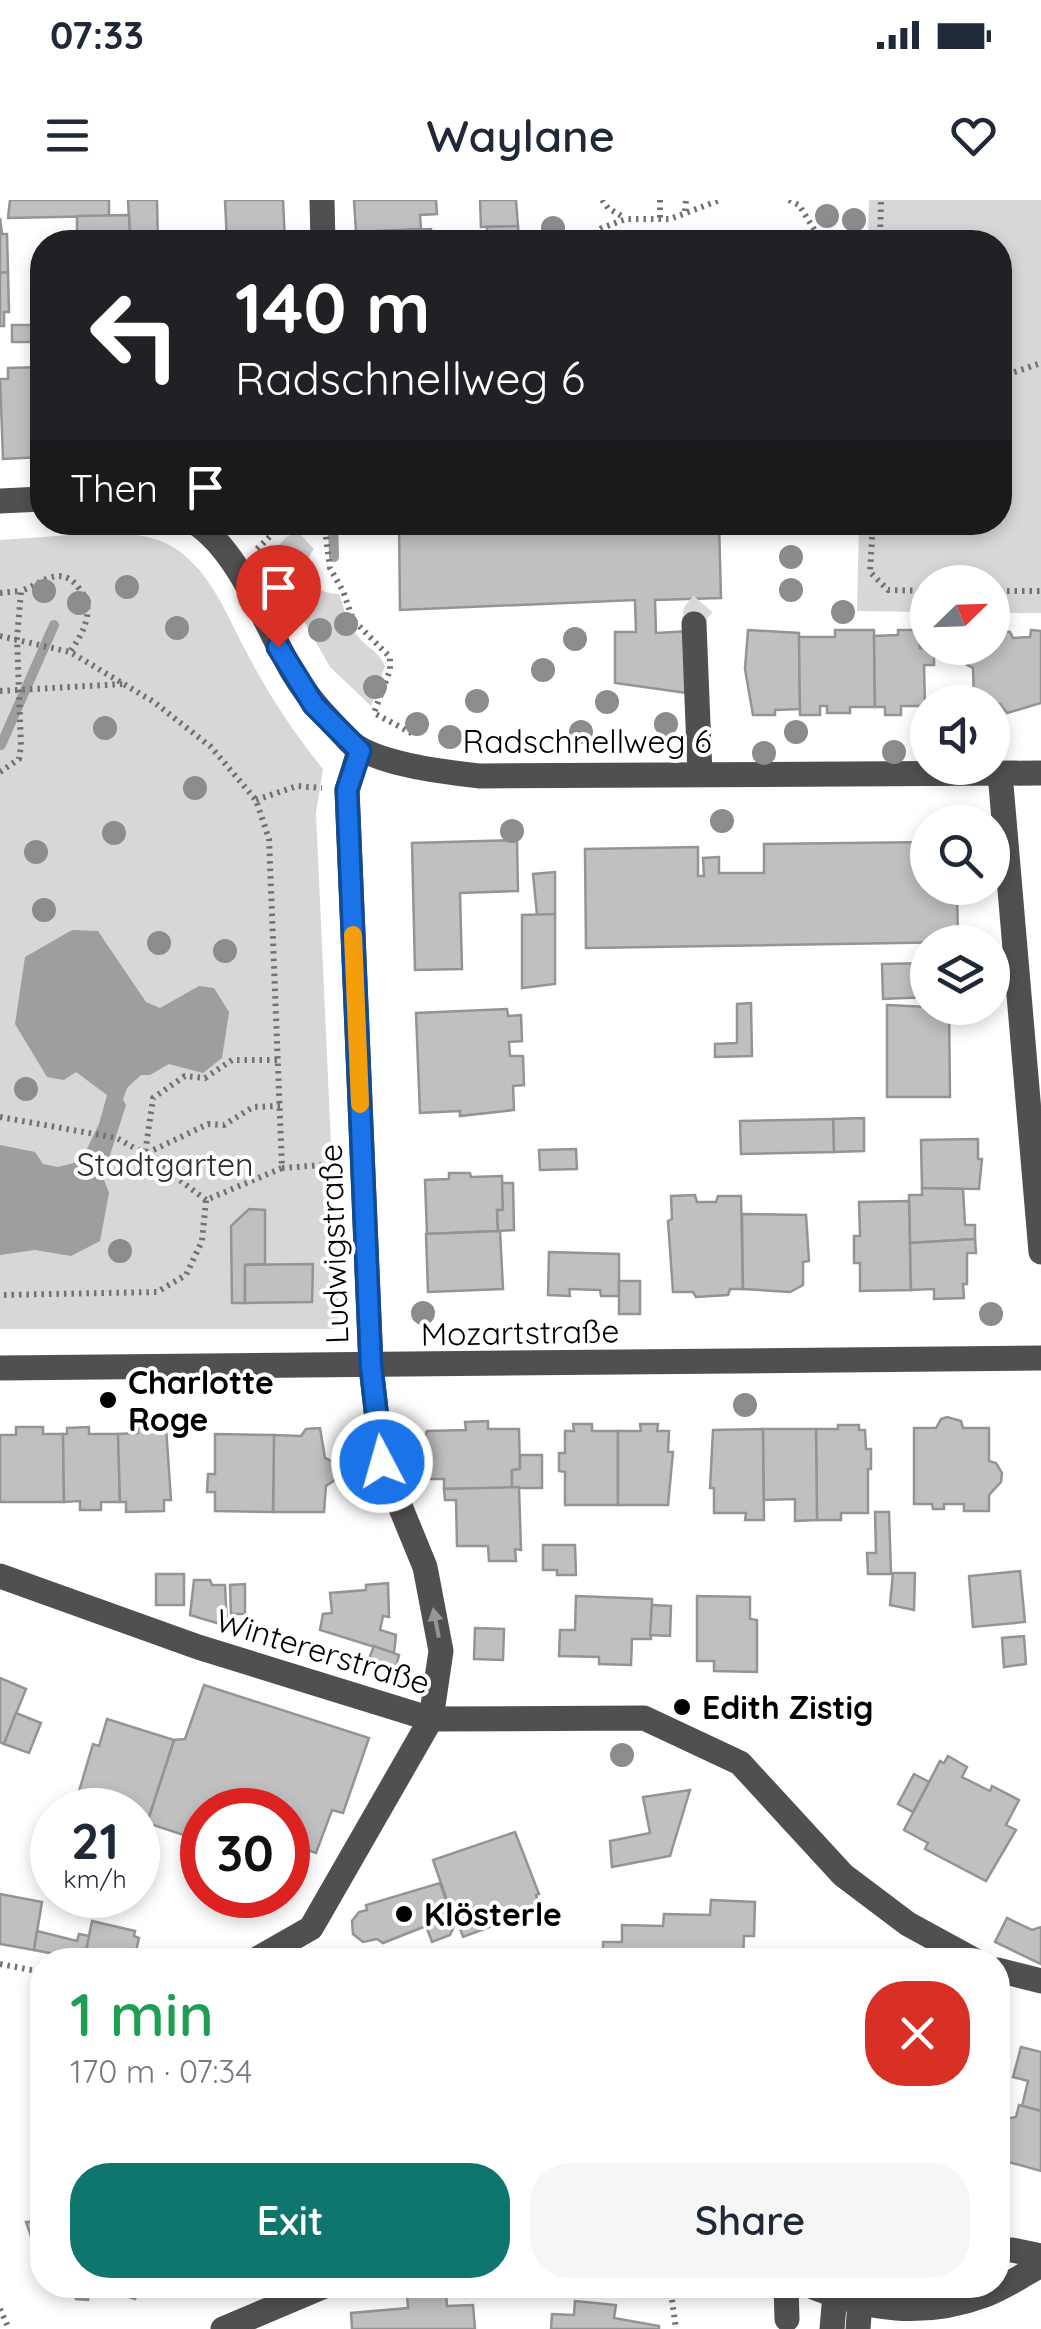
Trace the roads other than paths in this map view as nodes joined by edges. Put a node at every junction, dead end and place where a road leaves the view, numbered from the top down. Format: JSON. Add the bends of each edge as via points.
{"nodes":[{"id":1,"x":322,"y":200,"type":"edge"},
{"id":2,"x":323,"y":230,"type":"edge"},
{"id":3,"x":30,"y":500,"type":"edge"},
{"id":4,"x":0,"y":501,"type":"edge"},
{"id":5,"x":209,"y":535,"type":"edge"},
{"id":6,"x":702,"y":624,"type":"tunnel mouth"},
{"id":7,"x":360,"y":751,"type":"junction"},
{"id":8,"x":1041,"y":773,"type":"edge"},
{"id":9,"x":717,"y":774,"type":"junction"},
{"id":10,"x":910,"y":774,"type":"edge"},
{"id":11,"x":910,"y":774,"type":"edge"},
{"id":12,"x":1010,"y":774,"type":"edge"},
{"id":13,"x":1001,"y":785,"type":"edge"},
{"id":14,"x":1041,"y":1252,"type":"edge"},
{"id":15,"x":1041,"y":1358,"type":"edge"},
{"id":16,"x":371,"y":1366,"type":"junction"},
{"id":17,"x":0,"y":1368,"type":"edge"},
{"id":18,"x":0,"y":1576,"type":"edge"},
{"id":19,"x":431,"y":1719,"type":"junction"},
{"id":20,"x":276,"y":1948,"type":"edge"},
{"id":21,"x":952,"y":1948,"type":"edge"},
{"id":22,"x":1010,"y":1973,"type":"edge"},
{"id":23,"x":1041,"y":1980,"type":"edge"},
{"id":24,"x":1012,"y":2250,"type":"dead end"},
{"id":25,"x":1041,"y":2256,"type":"edge"},
{"id":26,"x":1041,"y":2265,"type":"edge"},
{"id":27,"x":1010,"y":2282,"type":"edge"},
{"id":28,"x":296,"y":2298,"type":"edge"},
{"id":29,"x":786,"y":2298,"type":"edge"},
{"id":30,"x":979,"y":2298,"type":"edge"},
{"id":31,"x":847,"y":2299,"type":"junction"},
{"id":32,"x":787,"y":2319,"type":"dead end"},
{"id":33,"x":223,"y":2329,"type":"edge"},
{"id":34,"x":832,"y":2329,"type":"edge"},
{"id":35,"x":858,"y":2329,"type":"edge"}],
"edges":[{"from":1,"to":2,"type":"street"},
{"from":3,"to":4,"type":"street"},
{"from":5,"to":7,"type":"street","via":[[235,567],[314,705]]},
{"from":6,"to":9,"type":"street"},
{"from":7,"to":9,"type":"street","name":"Radschnellweg 6","via":[[478,776]]},
{"from":7,"to":16,"type":"street","name":"Ludwigstraße","via":[[347,790]]},
{"from":8,"to":12,"type":"street","name":"Radschnellweg 6"},
{"from":9,"to":10,"type":"street"},
{"from":9,"to":11,"type":"street","name":"Radschnellweg 6"},
{"from":13,"to":14,"type":"street"},
{"from":15,"to":16,"type":"street","name":"Mozartstraße"},
{"from":16,"to":17,"type":"street","name":"Mozartstraße"},
{"from":19,"to":16,"type":"street","name":"Ludwigstraße","one_way":true,"via":[[441,1650],[425,1568],[382,1462]]},
{"from":18,"to":19,"type":"street","name":"Wintererstraße","via":[[198,1647]]},
{"from":19,"to":20,"type":"street","name":"Ludwigstraße","via":[[311,1928]]},
{"from":19,"to":21,"type":"street","name":"Wintererstraße","via":[[644,1718],[740,1763],[843,1875]]},
{"from":22,"to":23,"type":"street"},
{"from":24,"to":25,"type":"street"},
{"from":26,"to":27,"type":"street"},
{"from":28,"to":33,"type":"street"},
{"from":29,"to":32,"type":"street"},
{"from":30,"to":31,"type":"street","via":[[945,2312]]},
{"from":31,"to":34,"type":"street"},
{"from":31,"to":35,"type":"street"}]}
